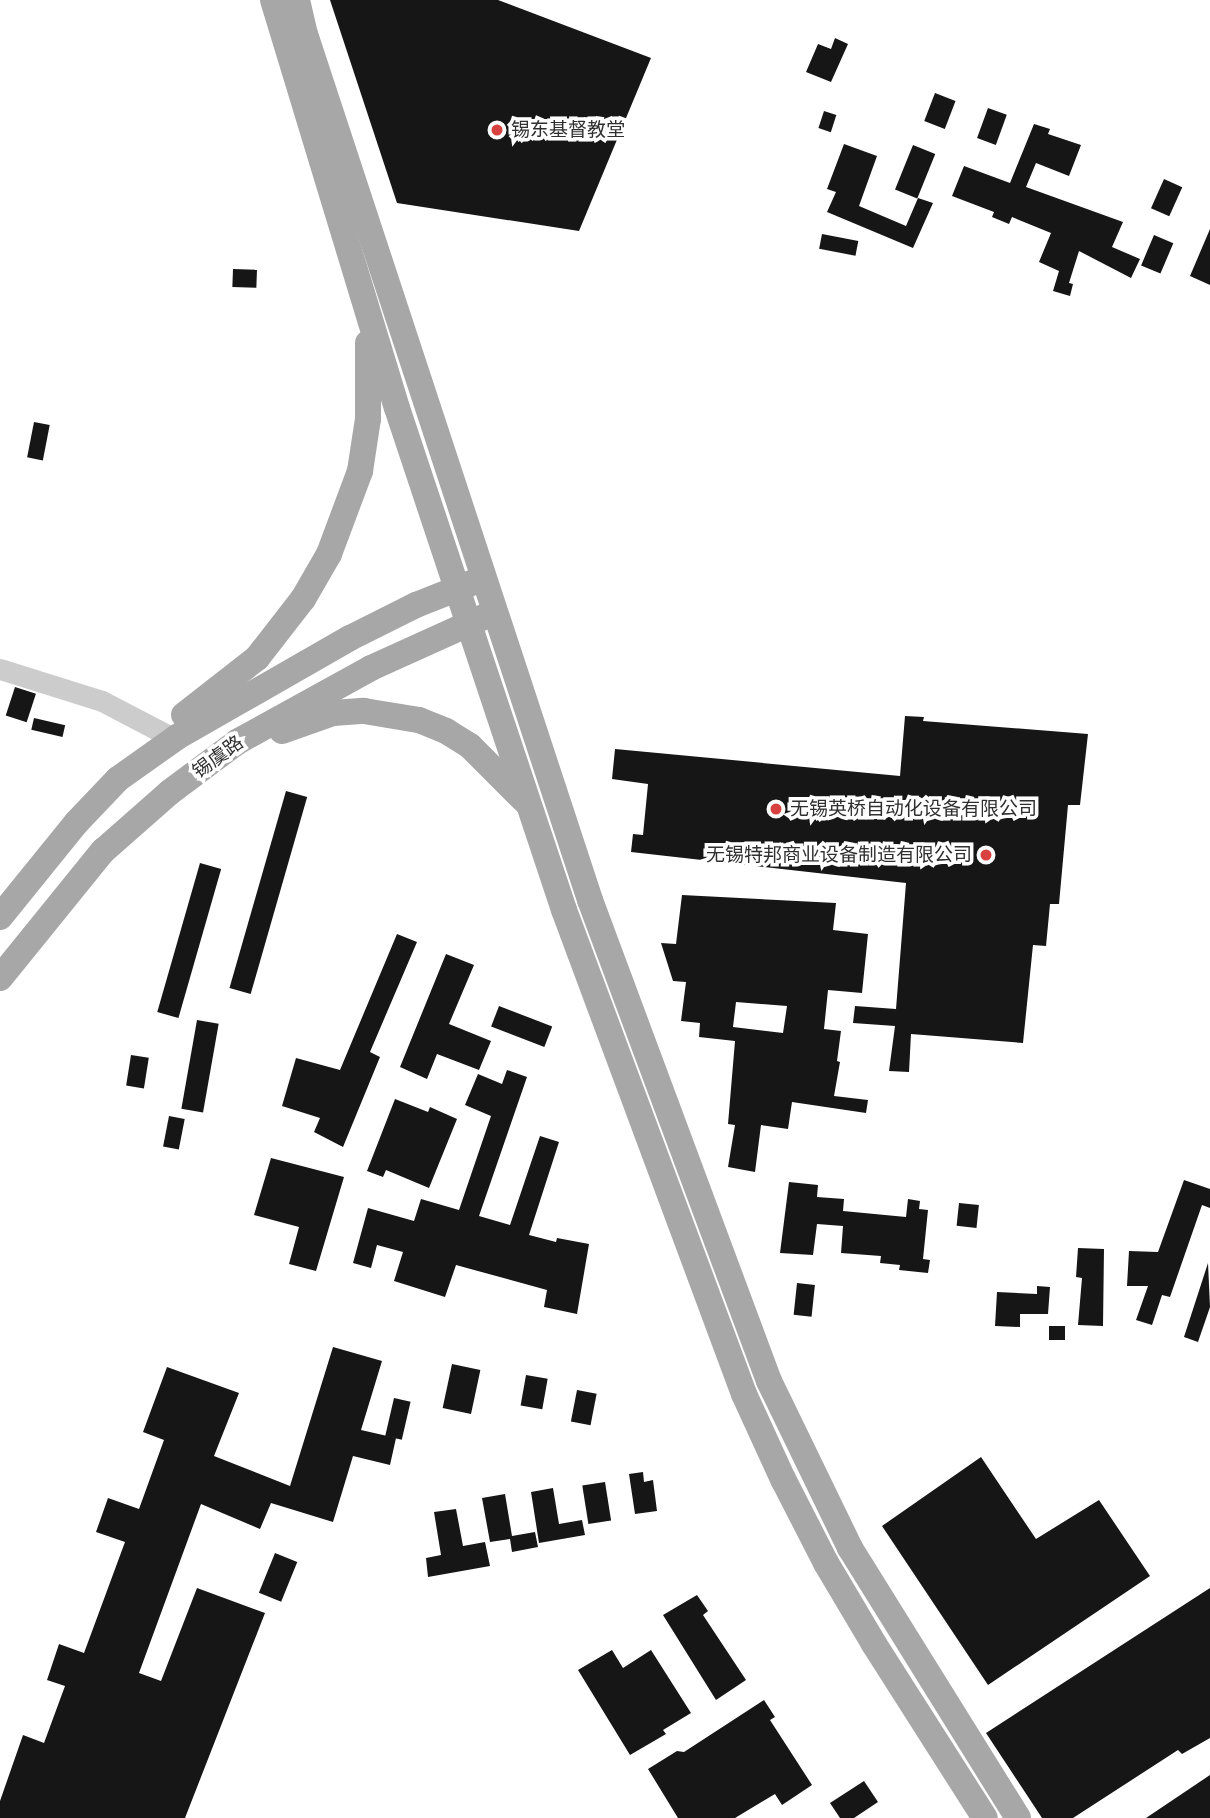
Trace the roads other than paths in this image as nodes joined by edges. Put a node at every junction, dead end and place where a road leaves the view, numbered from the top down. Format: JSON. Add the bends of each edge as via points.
{"nodes":[{"id":1,"x":273,"y":0,"type":"edge"},
{"id":2,"x":297,"y":0,"type":"edge"},
{"id":3,"x":365,"y":303,"type":"junction"},
{"id":4,"x":485,"y":579,"type":"junction"},
{"id":5,"x":458,"y":588,"type":"junction"},
{"id":6,"x":495,"y":614,"type":"junction"},
{"id":7,"x":470,"y":622,"type":"junction"},
{"id":8,"x":0,"y":669,"type":"edge"},
{"id":9,"x":164,"y":734,"type":"junction"},
{"id":10,"x":118,"y":779,"type":"junction"},
{"id":11,"x":170,"y":792,"type":"junction"},
{"id":12,"x":530,"y":808,"type":"junction"},
{"id":13,"x":0,"y":917,"type":"edge"},
{"id":14,"x":0,"y":978,"type":"edge"},
{"id":15,"x":985,"y":1818,"type":"edge"},
{"id":16,"x":1018,"y":1818,"type":"edge"}],
"edges":[{"from":1,"to":3,"type":"main road"},
{"from":2,"to":4,"type":"main road"},
{"from":3,"to":5,"type":"main road"},
{"from":3,"to":9,"type":"main road","via":[[368,419],[360,471],[329,554],[303,599],[257,658]]},
{"from":4,"to":5,"type":"main road","name":"锡虞路"},
{"from":4,"to":6,"type":"main road"},
{"from":5,"to":7,"type":"main road"},
{"from":5,"to":10,"type":"main road","name":"锡虞路","via":[[361,632],[233,703]]},
{"from":6,"to":7,"type":"main road","name":"锡虞路"},
{"from":6,"to":16,"type":"main road","via":[[590,900],[769,1381],[850,1548]]},
{"from":7,"to":11,"type":"main road","name":"锡虞路","via":[[306,701],[237,742]]},
{"from":7,"to":12,"type":"main road"},
{"from":8,"to":9,"type":"street","via":[[102,701]]},
{"from":9,"to":10,"type":"main road"},
{"from":10,"to":13,"type":"main road","name":"锡虞路"},
{"from":11,"to":12,"type":"main road","via":[[209,777],[291,726],[333,713],[364,711],[419,720],[446,730],[495,769]]},
{"from":11,"to":14,"type":"main road","name":"锡虞路","via":[[103,850]]},
{"from":12,"to":15,"type":"main road","via":[[755,1418],[826,1563]]}]}
